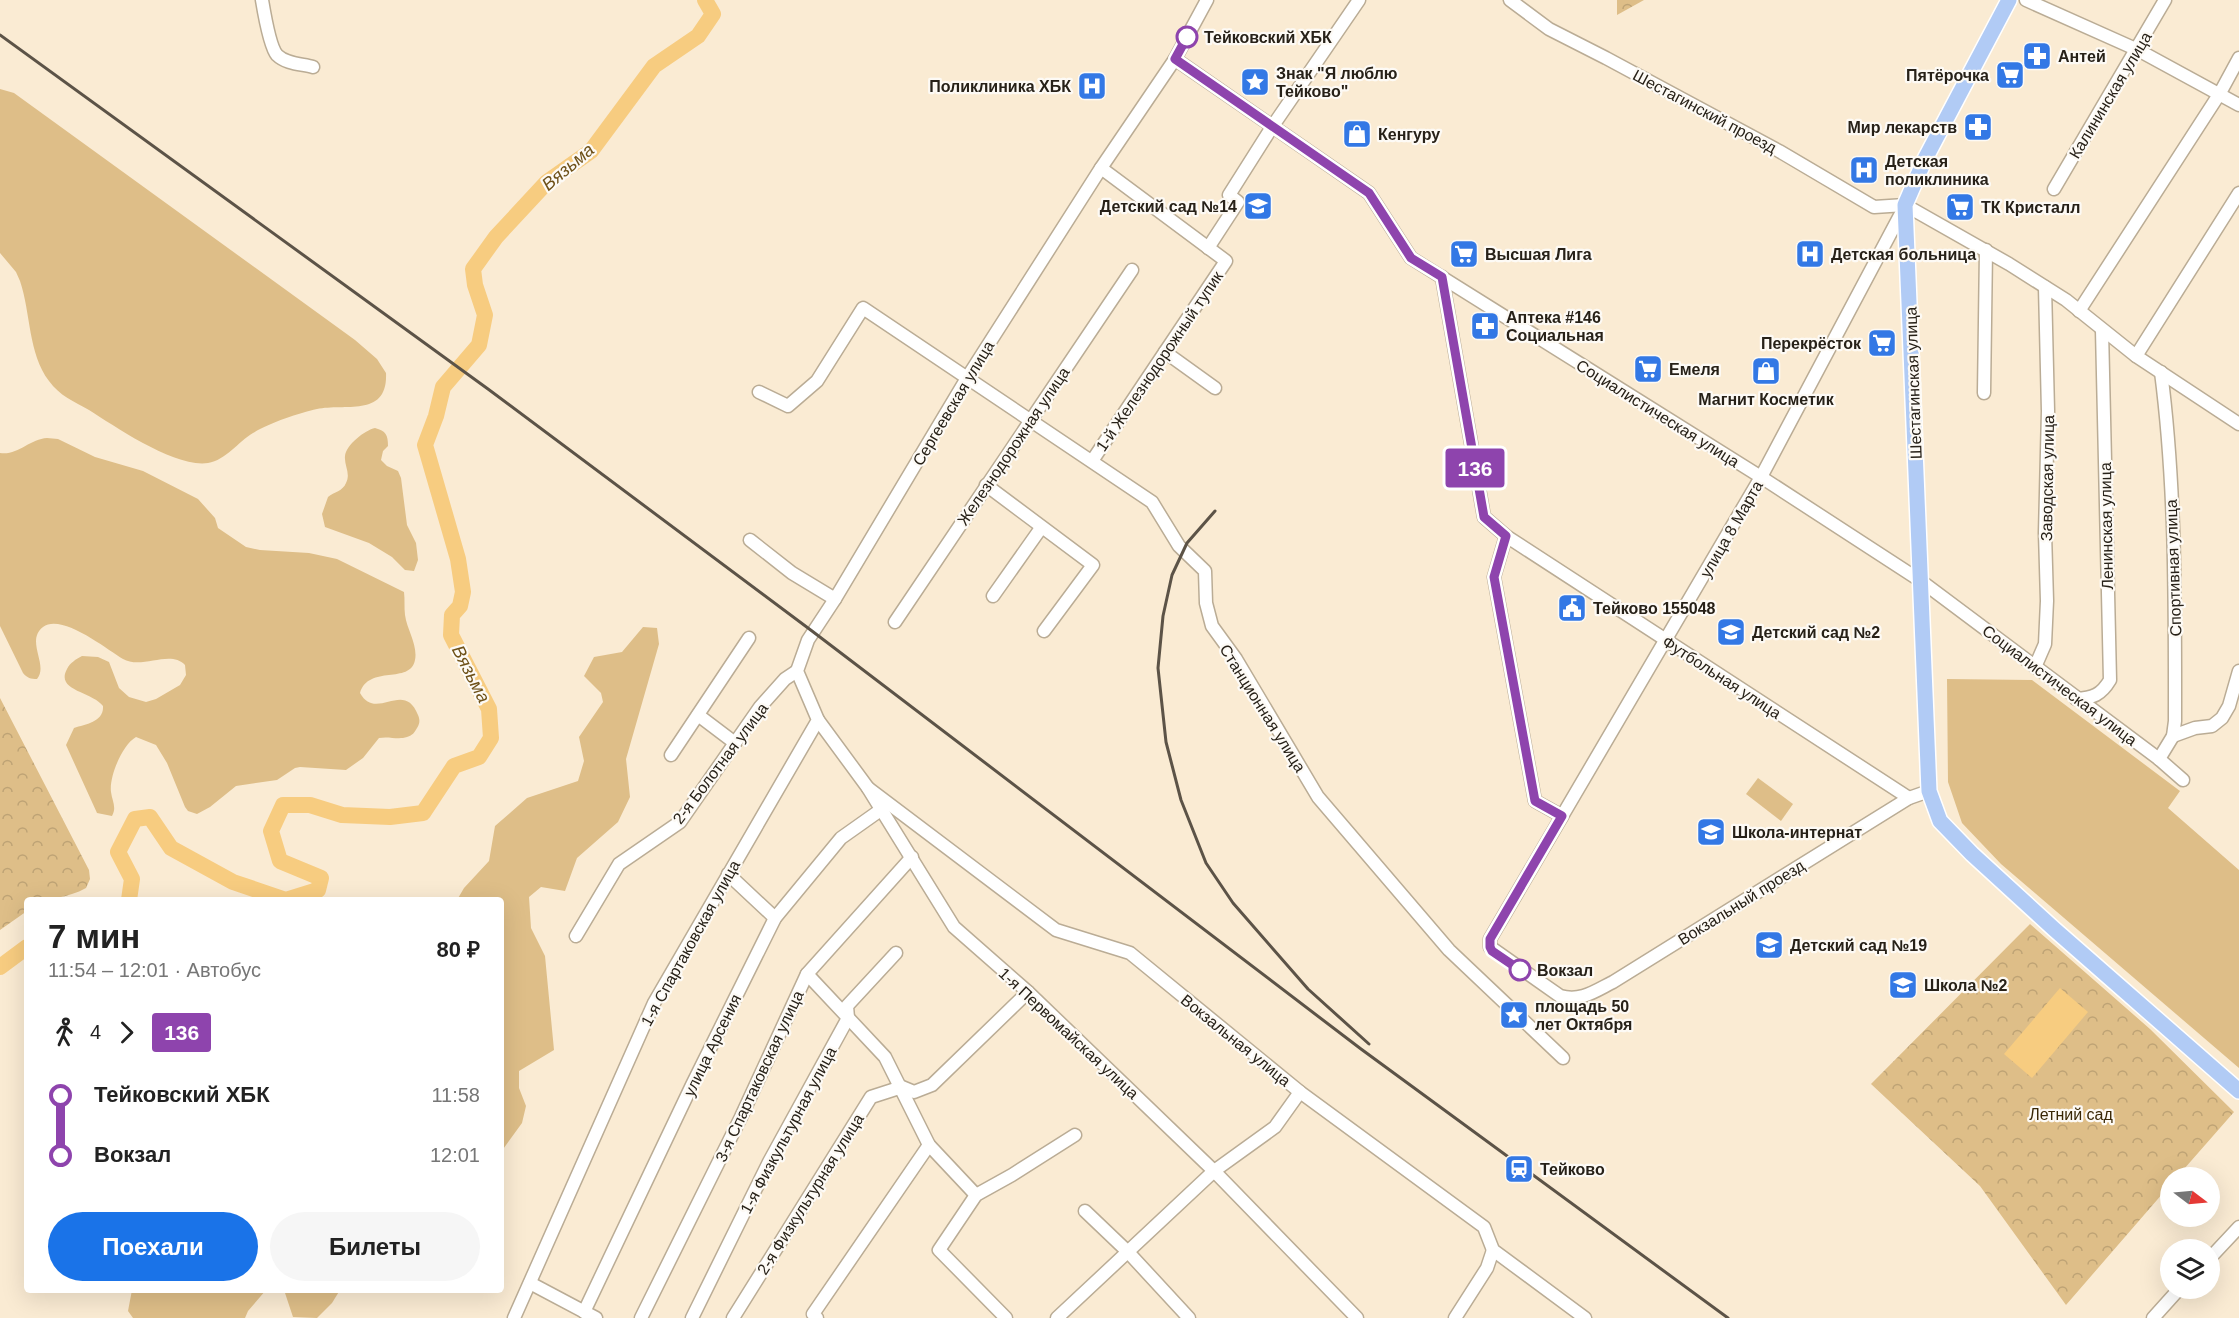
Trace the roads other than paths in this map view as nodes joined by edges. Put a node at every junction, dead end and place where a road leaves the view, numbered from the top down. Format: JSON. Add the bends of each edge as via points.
{"nodes":[{"id":1,"x":262,"y":0,"type":"edge"},
{"id":2,"x":1208,"y":0,"type":"edge"},
{"id":3,"x":1359,"y":0,"type":"edge"},
{"id":4,"x":1510,"y":0,"type":"edge"},
{"id":5,"x":2009,"y":0,"type":"edge"},
{"id":6,"x":2026,"y":0,"type":"edge"},
{"id":7,"x":2165,"y":0,"type":"edge"},
{"id":8,"x":2138,"y":50,"type":"junction"},
{"id":9,"x":2239,"y":58,"type":"edge"},
{"id":10,"x":1175,"y":59,"type":"junction"},
{"id":11,"x":313,"y":67,"type":"dead end"},
{"id":12,"x":2220,"y":93,"type":"junction"},
{"id":13,"x":2239,"y":105,"type":"edge"},
{"id":14,"x":1272,"y":127,"type":"junction"},
{"id":15,"x":1101,"y":168,"type":"junction"},
{"id":16,"x":2054,"y":189,"type":"dead end"},
{"id":17,"x":2239,"y":193,"type":"edge"},
{"id":18,"x":1905,"y":205,"type":"junction"},
{"id":19,"x":1208,"y":248,"type":"junction"},
{"id":20,"x":1986,"y":250,"type":"junction"},
{"id":21,"x":1132,"y":270,"type":"dead end"},
{"id":22,"x":1442,"y":277,"type":"junction"},
{"id":23,"x":2045,"y":287,"type":"junction"},
{"id":24,"x":2079,"y":311,"type":"junction"},
{"id":25,"x":2102,"y":330,"type":"junction"},
{"id":26,"x":1165,"y":352,"type":"junction"},
{"id":27,"x":2136,"y":356,"type":"junction"},
{"id":28,"x":2161,"y":372,"type":"junction"},
{"id":29,"x":967,"y":378,"type":"junction"},
{"id":30,"x":1215,"y":387,"type":"dead end"},
{"id":31,"x":759,"y":392,"type":"dead end"},
{"id":32,"x":1984,"y":393,"type":"dead end"},
{"id":33,"x":1030,"y":420,"type":"junction"},
{"id":34,"x":2239,"y":424,"type":"edge"},
{"id":35,"x":1092,"y":461,"type":"junction"},
{"id":36,"x":1761,"y":477,"type":"junction"},
{"id":37,"x":986,"y":486,"type":"junction"},
{"id":38,"x":1041,"y":528,"type":"junction"},
{"id":39,"x":1506,"y":536,"type":"junction"},
{"id":40,"x":750,"y":540,"type":"dead end"},
{"id":41,"x":1921,"y":581,"type":"junction"},
{"id":42,"x":993,"y":596,"type":"dead end"},
{"id":43,"x":835,"y":599,"type":"junction"},
{"id":44,"x":895,"y":622,"type":"dead end"},
{"id":45,"x":1044,"y":631,"type":"dead end"},
{"id":46,"x":749,"y":638,"type":"dead end"},
{"id":47,"x":1666,"y":640,"type":"junction"},
{"id":48,"x":2035,"y":667,"type":"junction"},
{"id":49,"x":797,"y":671,"type":"junction"},
{"id":50,"x":2239,"y":671,"type":"edge"},
{"id":51,"x":2076,"y":699,"type":"junction"},
{"id":52,"x":698,"y":715,"type":"junction"},
{"id":53,"x":818,"y":720,"type":"junction"},
{"id":54,"x":2173,"y":736,"type":"junction"},
{"id":55,"x":735,"y":743,"type":"junction"},
{"id":56,"x":671,"y":755,"type":"dead end"},
{"id":57,"x":2159,"y":759,"type":"junction"},
{"id":58,"x":2183,"y":780,"type":"dead end"},
{"id":59,"x":868,"y":788,"type":"junction"},
{"id":60,"x":1929,"y":791,"type":"junction"},
{"id":61,"x":1909,"y":798,"type":"junction"},
{"id":62,"x":882,"y":809,"type":"junction"},
{"id":63,"x":1562,"y":816,"type":"junction"},
{"id":64,"x":912,"y":857,"type":"junction"},
{"id":65,"x":728,"y":874,"type":"junction"},
{"id":66,"x":775,"y":918,"type":"junction"},
{"id":67,"x":576,"y":936,"type":"dead end"},
{"id":68,"x":1490,"y":939,"type":"joint"},
{"id":69,"x":896,"y":954,"type":"dead end"},
{"id":70,"x":807,"y":974,"type":"junction"},
{"id":71,"x":1028,"y":992,"type":"junction"},
{"id":72,"x":848,"y":1018,"type":"junction"},
{"id":73,"x":1563,"y":1058,"type":"dead end"},
{"id":74,"x":902,"y":1087,"type":"junction"},
{"id":75,"x":2239,"y":1090,"type":"edge"},
{"id":76,"x":1300,"y":1092,"type":"junction"},
{"id":77,"x":1075,"y":1135,"type":"dead end"},
{"id":78,"x":929,"y":1144,"type":"junction"},
{"id":79,"x":1214,"y":1171,"type":"junction"},
{"id":80,"x":975,"y":1195,"type":"junction"},
{"id":81,"x":1084,"y":1211,"type":"dead end"},
{"id":82,"x":2239,"y":1227,"type":"edge"},
{"id":83,"x":2220,"y":1247,"type":"edge"},
{"id":84,"x":1493,"y":1250,"type":"junction"},
{"id":85,"x":1128,"y":1252,"type":"junction"},
{"id":86,"x":530,"y":1283,"type":"junction"},
{"id":87,"x":2171,"y":1299,"type":"edge"},
{"id":88,"x":584,"y":1312,"type":"junction"},
{"id":89,"x":815,"y":1316,"type":"edge"},
{"id":90,"x":514,"y":1318,"type":"edge"},
{"id":91,"x":596,"y":1318,"type":"edge"},
{"id":92,"x":641,"y":1318,"type":"edge"},
{"id":93,"x":692,"y":1318,"type":"edge"},
{"id":94,"x":733,"y":1318,"type":"edge"},
{"id":95,"x":1006,"y":1318,"type":"edge"},
{"id":96,"x":1057,"y":1318,"type":"edge"},
{"id":97,"x":1189,"y":1318,"type":"edge"},
{"id":98,"x":1357,"y":1318,"type":"edge"},
{"id":99,"x":1455,"y":1318,"type":"edge"},
{"id":100,"x":1585,"y":1318,"type":"edge"},
{"id":101,"x":2153,"y":1318,"type":"edge"}],
"edges":[{"from":1,"to":11,"type":"street","via":[[276,54]]},
{"from":2,"to":10,"type":"street","name":"Сергеевская улица"},
{"from":3,"to":14,"type":"street"},
{"from":4,"to":18,"type":"street","name":"Шестагинский проезд","via":[[1548,29],[1779,151],[1874,207]]},
{"from":5,"to":18,"type":"main road","name":"Шестагинская улица"},
{"from":6,"to":8,"type":"street"},
{"from":7,"to":8,"type":"street","name":"Калининская улица"},
{"from":8,"to":12,"type":"street"},
{"from":8,"to":16,"type":"street","name":"Калининская улица"},
{"from":9,"to":12,"type":"street"},
{"from":10,"to":14,"type":"street","name":"Социалистическая улица"},
{"from":10,"to":15,"type":"street","name":"Сергеевская улица"},
{"from":12,"to":13,"type":"street"},
{"from":12,"to":24,"type":"street"},
{"from":14,"to":19,"type":"street","via":[[1229,195],[1238,202]]},
{"from":14,"to":22,"type":"street","name":"Социалистическая улица","via":[[1369,193],[1411,258]]},
{"from":15,"to":19,"type":"street"},
{"from":15,"to":29,"type":"street","name":"Сергеевская улица"},
{"from":17,"to":27,"type":"street"},
{"from":18,"to":20,"type":"street"},
{"from":18,"to":36,"type":"street","name":"улица 8 Марта"},
{"from":18,"to":41,"type":"main road","name":"Шестагинская улица"},
{"from":19,"to":26,"type":"street","name":"1-й Железнодорожный тупик","via":[[1226,261]]},
{"from":20,"to":23,"type":"street"},
{"from":20,"to":32,"type":"street"},
{"from":21,"to":33,"type":"street","name":"Железнодорожная улица"},
{"from":22,"to":36,"type":"street","name":"Социалистическая улица"},
{"from":22,"to":39,"type":"street","name":"Футбольная улица","via":[[1484,517]]},
{"from":23,"to":24,"type":"street"},
{"from":23,"to":48,"type":"street","name":"Заводская улица","via":[[2047,601],[2045,644]]},
{"from":24,"to":25,"type":"street"},
{"from":25,"to":27,"type":"street"},
{"from":25,"to":51,"type":"street","name":"Ленинская улица","via":[[2110,680],[2103,691],[2091,698]]},
{"from":26,"to":30,"type":"street"},
{"from":26,"to":35,"type":"street","name":"1-й Железнодорожный тупик"},
{"from":27,"to":28,"type":"street"},
{"from":28,"to":34,"type":"street"},
{"from":28,"to":54,"type":"street","name":"Спортивная улица","via":[[2175,582]]},
{"from":29,"to":31,"type":"street","name":"Станционная улица","via":[[863,308],[817,381],[788,406]]},
{"from":29,"to":33,"type":"street","name":"Станционная улица"},
{"from":29,"to":43,"type":"street","name":"Сергеевская улица"},
{"from":33,"to":35,"type":"street","name":"Станционная улица"},
{"from":33,"to":37,"type":"street","name":"Железнодорожная улица"},
{"from":35,"to":73,"type":"street","name":"Станционная улица","via":[[1152,502],[1179,546],[1205,571],[1206,603],[1212,626],[1236,659],[1318,797],[1449,950]]},
{"from":36,"to":41,"type":"street","name":"Социалистическая улица"},
{"from":36,"to":47,"type":"street","name":"улица 8 Марта"},
{"from":37,"to":38,"type":"street"},
{"from":37,"to":44,"type":"street","name":"Железнодорожная улица"},
{"from":38,"to":42,"type":"street"},
{"from":38,"to":45,"type":"street","via":[[1093,565]]},
{"from":39,"to":47,"type":"street","name":"Футбольная улица"},
{"from":39,"to":63,"type":"street","via":[[1494,577],[1535,801]]},
{"from":40,"to":43,"type":"street","via":[[792,573]]},
{"from":41,"to":48,"type":"street","name":"Социалистическая улица"},
{"from":41,"to":60,"type":"main road","name":"Шестагинская улица"},
{"from":43,"to":49,"type":"street","name":"Сергеевская улица","via":[[808,640]]},
{"from":46,"to":52,"type":"street"},
{"from":47,"to":61,"type":"street","name":"Футбольная улица"},
{"from":47,"to":63,"type":"street","name":"улица 8 Марта"},
{"from":48,"to":51,"type":"street","name":"Социалистическая улица"},
{"from":49,"to":53,"type":"street"},
{"from":49,"to":55,"type":"street","name":"2-я Болотная улица","via":[[760,706]]},
{"from":50,"to":54,"type":"street","via":[[2222,718],[2212,726]]},
{"from":51,"to":57,"type":"street","name":"Социалистическая улица"},
{"from":52,"to":55,"type":"street"},
{"from":52,"to":56,"type":"street"},
{"from":53,"to":59,"type":"street","name":"1-я Первомайская улица"},
{"from":53,"to":65,"type":"street","name":"1-я Спартаковская улица"},
{"from":54,"to":57,"type":"street","name":"Спортивная улица"},
{"from":55,"to":67,"type":"street","name":"2-я Болотная улица","via":[[680,822],[619,864]]},
{"from":57,"to":58,"type":"street","name":"Социалистическая улица"},
{"from":59,"to":62,"type":"street","name":"1-я Первомайская улица"},
{"from":59,"to":76,"type":"street","name":"Вокзальная улица","via":[[1056,930],[1130,953]]},
{"from":60,"to":61,"type":"street","name":"Вокзальный проезд"},
{"from":60,"to":75,"type":"main road","name":"Шестагинская улица","via":[[1940,820],[1972,854]]},
{"from":61,"to":68,"type":"street","name":"Вокзальный проезд","via":[[1583,997],[1560,996],[1492,951]]},
{"from":62,"to":64,"type":"street","name":"1-я Первомайская улица"},
{"from":62,"to":66,"type":"street","name":"улица Арсения","via":[[841,838]]},
{"from":63,"to":68,"type":"street","name":"улица 8 Марта"},
{"from":64,"to":70,"type":"street","name":"3-я Спартаковская улица"},
{"from":64,"to":71,"type":"street","name":"1-я Первомайская улица","via":[[954,927]]},
{"from":65,"to":66,"type":"street"},
{"from":65,"to":86,"type":"street","name":"1-я Спартаковская улица","via":[[654,1003]]},
{"from":66,"to":88,"type":"street","name":"улица Арсения"},
{"from":69,"to":72,"type":"street","name":"1-я Физкультурная улица","via":[[848,1006]]},
{"from":70,"to":72,"type":"street"},
{"from":70,"to":92,"type":"street","name":"3-я Спартаковская улица"},
{"from":71,"to":74,"type":"street","name":"2-я Физкультурная улица","via":[[932,1085],[914,1092]]},
{"from":71,"to":79,"type":"street","name":"1-я Первомайская улица"},
{"from":72,"to":74,"type":"street","via":[[885,1057]]},
{"from":72,"to":93,"type":"street","name":"1-я Физкультурная улица"},
{"from":74,"to":78,"type":"street"},
{"from":74,"to":94,"type":"street","name":"2-я Физкультурная улица","via":[[871,1097]]},
{"from":76,"to":79,"type":"street","via":[[1275,1127]]},
{"from":76,"to":84,"type":"street","name":"Вокзальная улица","via":[[1484,1227]]},
{"from":77,"to":80,"type":"street"},
{"from":78,"to":80,"type":"street"},
{"from":78,"to":89,"type":"street"},
{"from":79,"to":85,"type":"street"},
{"from":79,"to":98,"type":"street","name":"1-я Первомайская улица"},
{"from":80,"to":95,"type":"street","via":[[939,1250]]},
{"from":81,"to":85,"type":"street"},
{"from":82,"to":83,"type":"street"},
{"from":84,"to":99,"type":"street","via":[[1487,1268]]},
{"from":84,"to":100,"type":"street","name":"Вокзальная улица"},
{"from":85,"to":96,"type":"street"},
{"from":85,"to":97,"type":"street"},
{"from":86,"to":88,"type":"street"},
{"from":86,"to":90,"type":"street","name":"1-я Спартаковская улица"},
{"from":87,"to":101,"type":"street"},
{"from":88,"to":91,"type":"street"}]}
